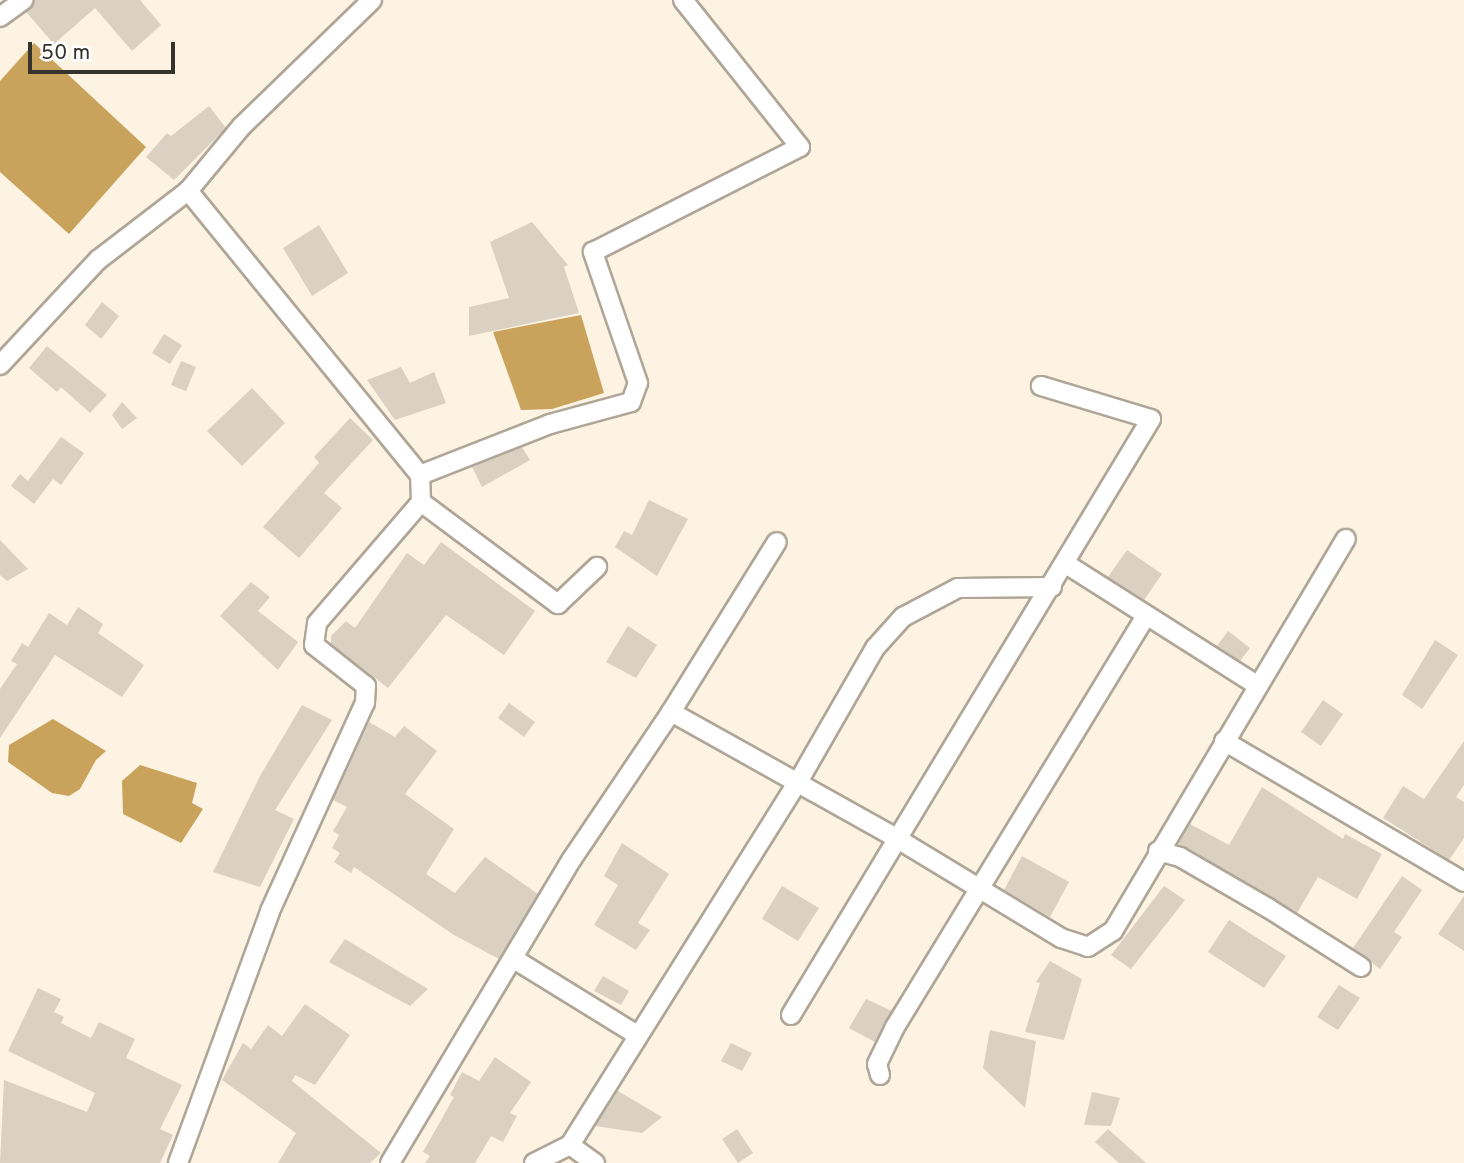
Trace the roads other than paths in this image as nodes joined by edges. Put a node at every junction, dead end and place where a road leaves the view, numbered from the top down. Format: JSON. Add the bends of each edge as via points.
{"nodes":[{"id":1,"x":23,"y":0,"type":"edge"},
{"id":2,"x":372,"y":0,"type":"edge"},
{"id":3,"x":683,"y":0,"type":"edge"},
{"id":4,"x":0,"y":17,"type":"edge"},
{"id":5,"x":188,"y":191,"type":"junction"},
{"id":6,"x":0,"y":365,"type":"edge"},
{"id":7,"x":1041,"y":386,"type":"dead end"},
{"id":8,"x":420,"y":475,"type":"junction"},
{"id":9,"x":421,"y":502,"type":"junction"},
{"id":10,"x":1346,"y":539,"type":"dead end"},
{"id":11,"x":777,"y":542,"type":"dead end"},
{"id":12,"x":1066,"y":564,"type":"junction"},
{"id":13,"x":597,"y":567,"type":"dead end"},
{"id":14,"x":1052,"y":587,"type":"junction"},
{"id":15,"x":1146,"y":616,"type":"junction"},
{"id":16,"x":1257,"y":685,"type":"junction"},
{"id":17,"x":671,"y":712,"type":"junction"},
{"id":18,"x":1224,"y":741,"type":"junction"},
{"id":19,"x":798,"y":782,"type":"junction"},
{"id":20,"x":897,"y":838,"type":"junction"},
{"id":21,"x":1158,"y":850,"type":"junction"},
{"id":22,"x":1464,"y":882,"type":"edge"},
{"id":23,"x":981,"y":891,"type":"junction"},
{"id":24,"x":513,"y":959,"type":"junction"},
{"id":25,"x":1361,"y":967,"type":"dead end"},
{"id":26,"x":792,"y":1015,"type":"dead end"},
{"id":27,"x":637,"y":1035,"type":"junction"},
{"id":28,"x":880,"y":1075,"type":"dead end"},
{"id":29,"x":570,"y":1145,"type":"junction"},
{"id":30,"x":178,"y":1163,"type":"edge"},
{"id":31,"x":390,"y":1163,"type":"edge"},
{"id":32,"x":534,"y":1163,"type":"edge"},
{"id":33,"x":595,"y":1163,"type":"edge"}],
"edges":[{"from":1,"to":4,"type":"street"},
{"from":2,"to":5,"type":"street","via":[[242,126]]},
{"from":3,"to":8,"type":"street","via":[[800,147],[593,251],[638,383],[631,402],[550,424]]},
{"from":5,"to":6,"type":"street","via":[[99,260]]},
{"from":5,"to":8,"type":"street"},
{"from":7,"to":12,"type":"street","via":[[1151,419]]},
{"from":8,"to":9,"type":"street"},
{"from":9,"to":13,"type":"street","via":[[558,604]]},
{"from":9,"to":30,"type":"street","via":[[317,623],[314,645],[366,686],[365,703],[270,911]]},
{"from":10,"to":16,"type":"street"},
{"from":11,"to":17,"type":"street"},
{"from":12,"to":14,"type":"street"},
{"from":12,"to":15,"type":"street"},
{"from":14,"to":19,"type":"street","via":[[958,588],[903,617],[875,648]]},
{"from":14,"to":20,"type":"street"},
{"from":15,"to":16,"type":"street"},
{"from":15,"to":23,"type":"street"},
{"from":16,"to":18,"type":"street"},
{"from":17,"to":19,"type":"street"},
{"from":17,"to":24,"type":"street","via":[[572,859]]},
{"from":18,"to":21,"type":"street"},
{"from":18,"to":22,"type":"street"},
{"from":19,"to":20,"type":"street"},
{"from":19,"to":27,"type":"street"},
{"from":20,"to":23,"type":"street"},
{"from":20,"to":26,"type":"street"},
{"from":21,"to":23,"type":"street","via":[[1113,931],[1088,947],[1061,938]]},
{"from":21,"to":25,"type":"street","via":[[1257,902]]},
{"from":23,"to":28,"type":"street","via":[[895,1027],[877,1065]]},
{"from":24,"to":27,"type":"street"},
{"from":24,"to":31,"type":"street"},
{"from":27,"to":29,"type":"street"},
{"from":29,"to":32,"type":"street"},
{"from":29,"to":33,"type":"street"}]}
